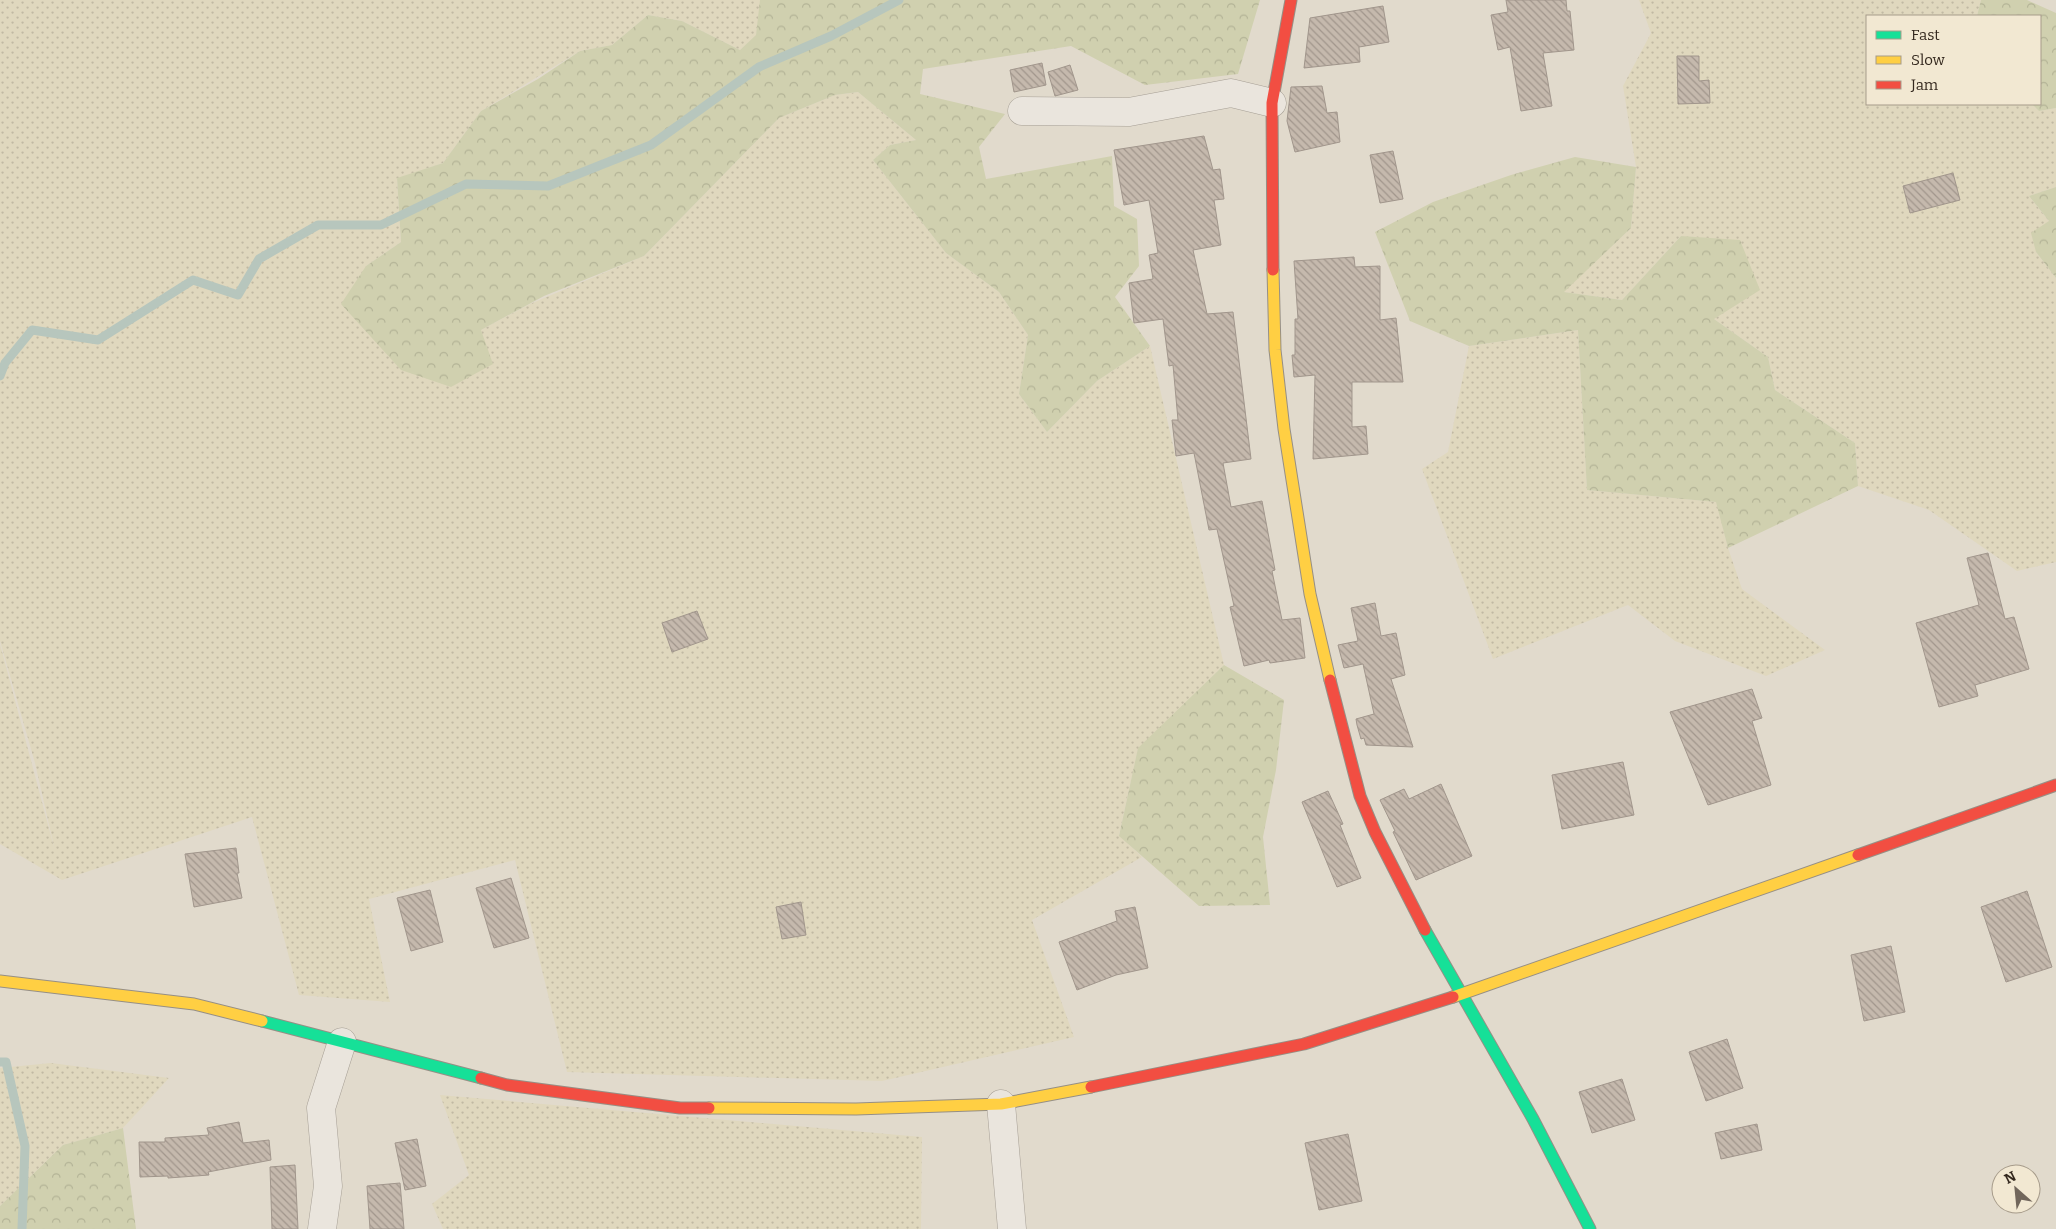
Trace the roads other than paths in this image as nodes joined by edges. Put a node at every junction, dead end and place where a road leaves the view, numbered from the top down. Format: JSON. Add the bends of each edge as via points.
{"nodes":[{"id":1,"x":1290,"y":0,"type":"edge"},
{"id":2,"x":1272,"y":103,"type":"junction"},
{"id":3,"x":1022,"y":111,"type":"dead end"},
{"id":4,"x":2056,"y":785,"type":"edge"},
{"id":5,"x":0,"y":980,"type":"edge"},
{"id":6,"x":1462,"y":994,"type":"junction"},
{"id":7,"x":342,"y":1042,"type":"junction"},
{"id":8,"x":1001,"y":1104,"type":"junction"},
{"id":9,"x":322,"y":1229,"type":"edge"},
{"id":10,"x":1012,"y":1229,"type":"edge"},
{"id":11,"x":1590,"y":1229,"type":"edge"}],
"edges":[{"from":1,"to":2,"type":"main road"},
{"from":2,"to":3,"type":"street","via":[[1231,93],[1129,112]]},
{"from":2,"to":6,"type":"main road","via":[[1275,350],[1310,594],[1360,796],[1417,916]]},
{"from":4,"to":6,"type":"main road"},
{"from":5,"to":7,"type":"main road","via":[[194,1004]]},
{"from":6,"to":8,"type":"main road","via":[[1304,1044]]},
{"from":6,"to":11,"type":"main road"},
{"from":7,"to":8,"type":"main road","via":[[506,1085],[680,1108],[856,1109]]},
{"from":7,"to":9,"type":"street","via":[[321,1108],[328,1186]]},
{"from":8,"to":10,"type":"street"}]}
